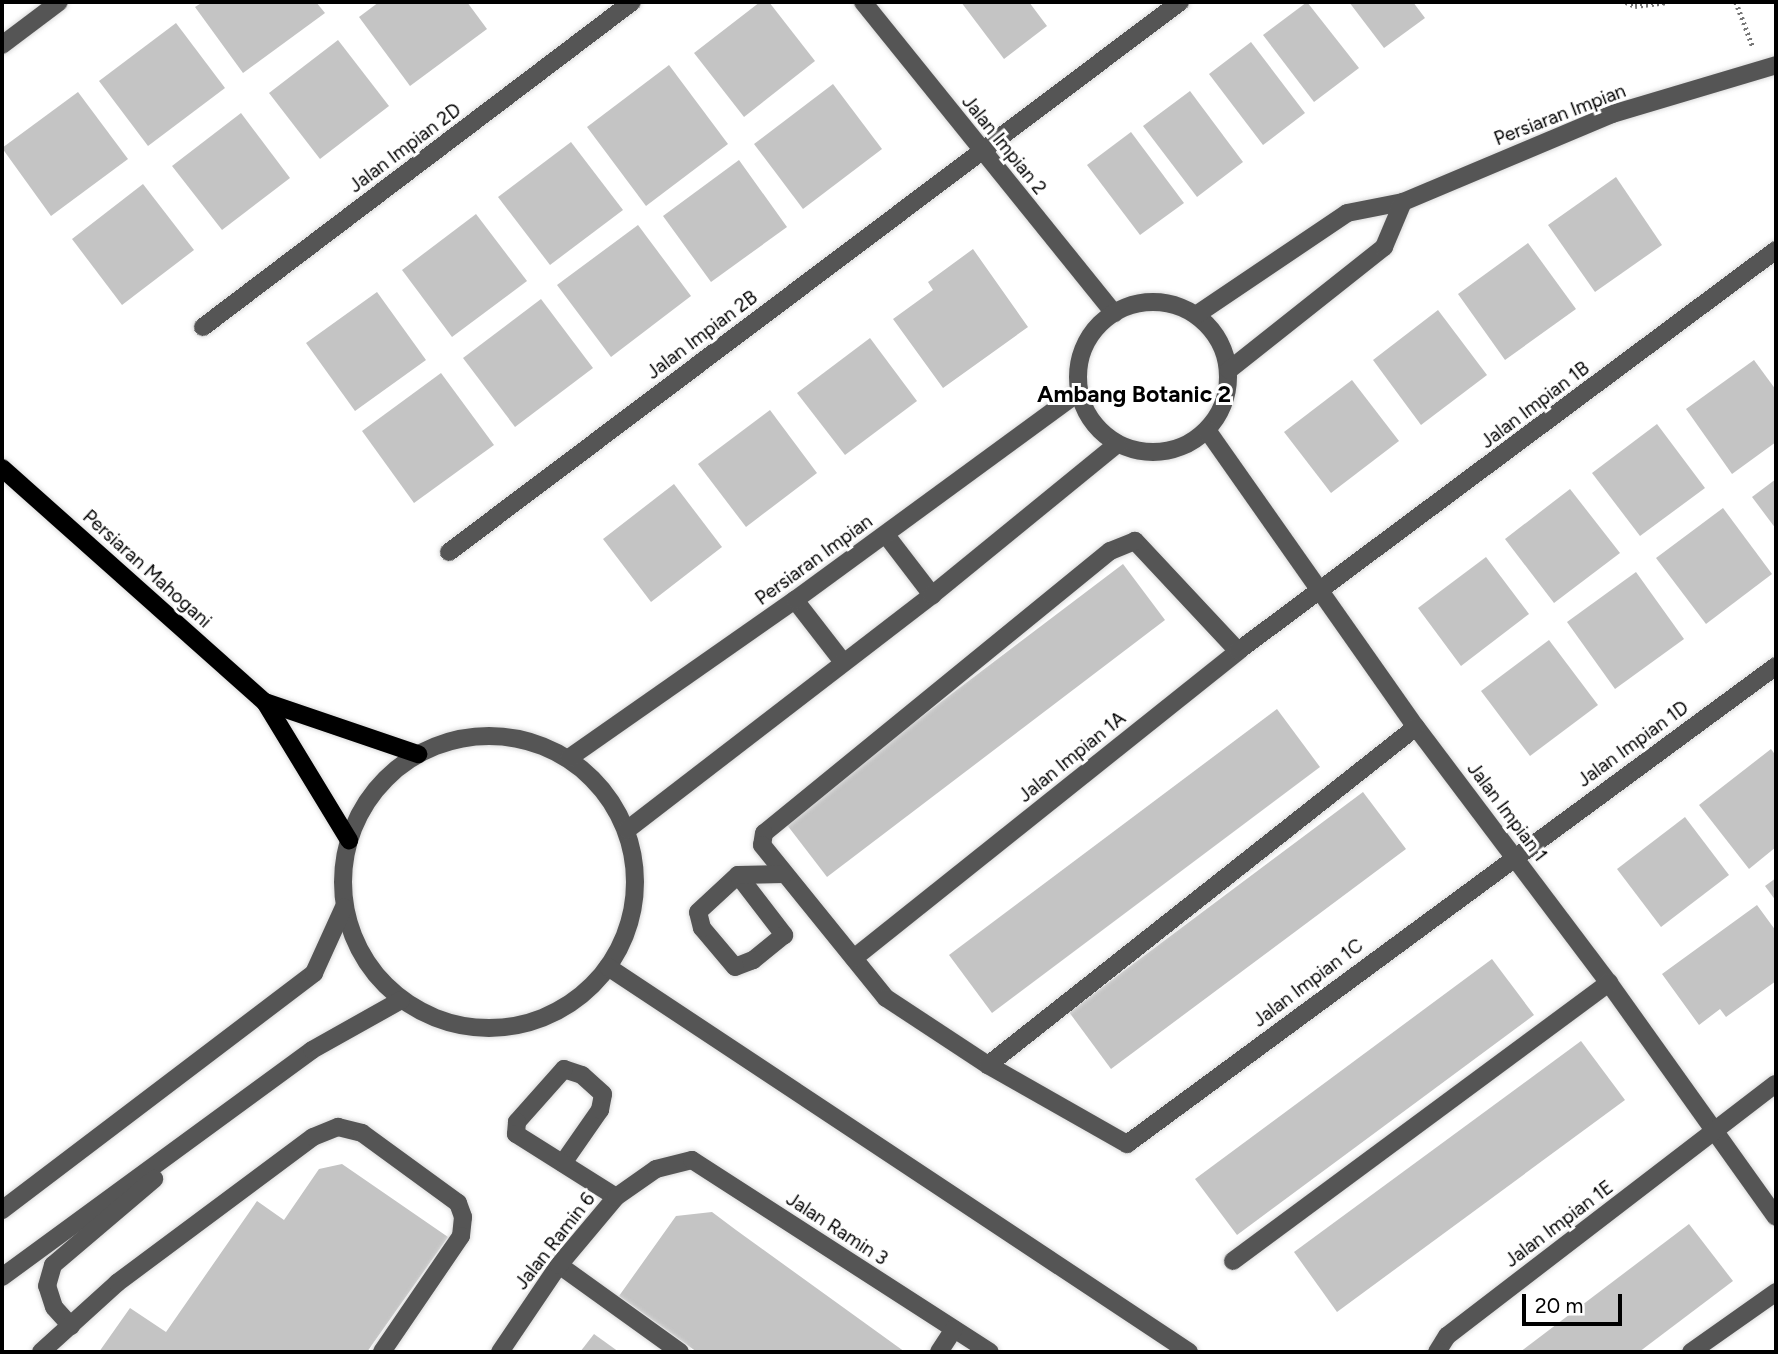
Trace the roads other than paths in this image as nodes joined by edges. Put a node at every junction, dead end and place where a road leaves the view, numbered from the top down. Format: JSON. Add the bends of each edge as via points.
{"nodes":[{"id":1,"x":59,"y":2,"type":"edge"},
{"id":2,"x":632,"y":2,"type":"edge"},
{"id":3,"x":863,"y":2,"type":"edge"},
{"id":4,"x":1180,"y":2,"type":"edge"},
{"id":5,"x":2,"y":45,"type":"edge"},
{"id":6,"x":1769,"y":68,"type":"edge"},
{"id":7,"x":981,"y":152,"type":"junction"},
{"id":8,"x":1403,"y":202,"type":"junction"},
{"id":9,"x":1776,"y":250,"type":"edge"},
{"id":10,"x":1114,"y":313,"type":"junction"},
{"id":11,"x":1196,"y":315,"type":"junction"},
{"id":12,"x":204,"y":327,"type":"dead end"},
{"id":13,"x":1229,"y":370,"type":"junction"},
{"id":14,"x":1079,"y":392,"type":"junction"},
{"id":15,"x":1207,"y":430,"type":"junction"},
{"id":16,"x":1117,"y":444,"type":"junction"},
{"id":17,"x":2,"y":468,"type":"edge"},
{"id":18,"x":886,"y":535,"type":"junction"},
{"id":19,"x":449,"y":552,"type":"dead end"},
{"id":20,"x":1318,"y":592,"type":"junction"},
{"id":21,"x":932,"y":595,"type":"junction"},
{"id":22,"x":795,"y":600,"type":"junction"},
{"id":23,"x":1238,"y":651,"type":"junction"},
{"id":24,"x":843,"y":662,"type":"junction"},
{"id":25,"x":1776,"y":666,"type":"edge"},
{"id":26,"x":265,"y":702,"type":"junction"},
{"id":27,"x":1416,"y":727,"type":"junction"},
{"id":28,"x":418,"y":754,"type":"junction"},
{"id":29,"x":569,"y":758,"type":"junction"},
{"id":30,"x":627,"y":830,"type":"junction"},
{"id":31,"x":349,"y":840,"type":"junction"},
{"id":32,"x":1514,"y":856,"type":"junction"},
{"id":33,"x":784,"y":874,"type":"junction"},
{"id":34,"x":738,"y":875,"type":"junction"},
{"id":35,"x":344,"y":907,"type":"junction"},
{"id":36,"x":854,"y":958,"type":"junction"},
{"id":37,"x":608,"y":967,"type":"junction"},
{"id":38,"x":1609,"y":983,"type":"junction"},
{"id":39,"x":401,"y":1000,"type":"junction"},
{"id":40,"x":988,"y":1065,"type":"junction"},
{"id":41,"x":1776,"y":1084,"type":"edge"},
{"id":42,"x":258,"y":1090,"type":"junction"},
{"id":43,"x":1713,"y":1133,"type":"junction"},
{"id":44,"x":564,"y":1163,"type":"junction"},
{"id":45,"x":656,"y":1169,"type":"joint"},
{"id":46,"x":616,"y":1197,"type":"junction"},
{"id":47,"x":2,"y":1210,"type":"edge"},
{"id":48,"x":1776,"y":1217,"type":"edge"},
{"id":49,"x":1233,"y":1261,"type":"dead end"},
{"id":50,"x":559,"y":1265,"type":"junction"},
{"id":51,"x":2,"y":1277,"type":"edge"},
{"id":52,"x":1776,"y":1292,"type":"edge"},
{"id":53,"x":71,"y":1326,"type":"junction"},
{"id":54,"x":954,"y":1329,"type":"junction"},
{"id":55,"x":41,"y":1352,"type":"edge"},
{"id":56,"x":382,"y":1352,"type":"edge"},
{"id":57,"x":500,"y":1352,"type":"edge"},
{"id":58,"x":680,"y":1352,"type":"edge"},
{"id":59,"x":939,"y":1352,"type":"edge"},
{"id":60,"x":990,"y":1352,"type":"edge"},
{"id":61,"x":1189,"y":1352,"type":"edge"},
{"id":62,"x":1437,"y":1352,"type":"edge"},
{"id":63,"x":1691,"y":1352,"type":"edge"}],
"edges":[{"from":1,"to":5,"type":"street"},
{"from":2,"to":12,"type":"street","name":"Jalan Impian 2D"},
{"from":3,"to":7,"type":"street","name":"Jalan Impian 2"},
{"from":4,"to":7,"type":"street","name":"Jalan Impian 2B"},
{"from":6,"to":8,"type":"street","name":"Persiaran Impian","via":[[1612,114]]},
{"from":7,"to":10,"type":"street","name":"Jalan Impian 2"},
{"from":7,"to":19,"type":"street","name":"Jalan Impian 2B"},
{"from":8,"to":11,"type":"street","name":"Persiaran Impian","via":[[1347,213]]},
{"from":8,"to":13,"type":"street","via":[[1384,247]]},
{"from":9,"to":20,"type":"street","name":"Jalan Impian 1B"},
{"from":10,"to":11,"type":"street","via":[[1156,302]]},
{"from":10,"to":14,"type":"street","via":[[1085,347]]},
{"from":11,"to":13,"type":"street","via":[[1213,330]]},
{"from":13,"to":15,"type":"street","via":[[1220,412]]},
{"from":14,"to":16,"type":"street","via":[[1092,422]]},
{"from":14,"to":18,"type":"street","name":"Persiaran Impian"},
{"from":15,"to":16,"type":"street","via":[[1192,442],[1154,453]]},
{"from":15,"to":20,"type":"street","name":"Jalan Impian 1"},
{"from":16,"to":21,"type":"street"},
{"from":17,"to":26,"type":"main road","name":"Persiaran Mahogani"},
{"from":18,"to":21,"type":"street"},
{"from":18,"to":22,"type":"street","name":"Persiaran Impian"},
{"from":20,"to":23,"type":"street","name":"Jalan Impian 1A"},
{"from":20,"to":27,"type":"street","name":"Jalan Impian 1"},
{"from":21,"to":24,"type":"street"},
{"from":22,"to":24,"type":"street"},
{"from":22,"to":29,"type":"street","name":"Persiaran Impian"},
{"from":23,"to":33,"type":"street","via":[[1135,541],[1110,551],[764,833],[762,845]]},
{"from":23,"to":36,"type":"street","name":"Jalan Impian 1A"},
{"from":24,"to":30,"type":"street"},
{"from":25,"to":32,"type":"street","name":"Jalan Impian 1D"},
{"from":26,"to":28,"type":"main road"},
{"from":26,"to":31,"type":"main road"},
{"from":27,"to":32,"type":"street","name":"Jalan Impian 1"},
{"from":27,"to":40,"type":"street"},
{"from":28,"to":29,"type":"street","via":[[448,741],[510,736]]},
{"from":28,"to":31,"type":"street","via":[[388,777],[364,806]]},
{"from":29,"to":30,"type":"street","via":[[604,789]]},
{"from":30,"to":37,"type":"street","via":[[636,865],[635,901],[626,936]]},
{"from":31,"to":35,"type":"street","via":[[342,873]]},
{"from":32,"to":38,"type":"street","name":"Jalan Impian 1"},
{"from":32,"to":40,"type":"street","name":"Jalan Impian 1C","via":[[1127,1144]]},
{"from":33,"to":34,"type":"street"},
{"from":33,"to":36,"type":"street"},
{"from":34,"to":34,"type":"street","via":[[698,912],[702,928],[735,967],[784,935]]},
{"from":35,"to":39,"type":"street","via":[[355,942],[374,974]]},
{"from":35,"to":47,"type":"street","via":[[314,973]]},
{"from":36,"to":40,"type":"street","via":[[886,998]]},
{"from":37,"to":39,"type":"street","via":[[576,1000],[534,1022],[476,1027],[442,1021]]},
{"from":37,"to":61,"type":"street"},
{"from":38,"to":43,"type":"street","name":"Jalan Impian 1"},
{"from":38,"to":49,"type":"street"},
{"from":39,"to":42,"type":"street","via":[[312,1050]]},
{"from":41,"to":43,"type":"street","name":"Jalan Impian 1E"},
{"from":42,"to":51,"type":"street"},
{"from":42,"to":53,"type":"street","via":[[53,1265],[47,1286],[54,1307]]},
{"from":43,"to":48,"type":"street","name":"Jalan Impian 1"},
{"from":43,"to":62,"type":"street","name":"Jalan Impian 1E","via":[[1447,1336]]},
{"from":44,"to":44,"type":"street","via":[[516,1134],[517,1122],[564,1069],[582,1075],[603,1094],[600,1110]]},
{"from":44,"to":46,"type":"street"},
{"from":45,"to":46,"type":"street","name":"Jalan Ramin 6"},
{"from":45,"to":54,"type":"street","name":"Jalan Ramin 3","via":[[692,1160]]},
{"from":46,"to":50,"type":"street","name":"Jalan Ramin 6"},
{"from":50,"to":57,"type":"street","name":"Jalan Ramin 6"},
{"from":50,"to":58,"type":"street"},
{"from":52,"to":63,"type":"street"},
{"from":53,"to":55,"type":"street"},
{"from":53,"to":56,"type":"street","via":[[117,1283],[302,1145],[338,1127],[362,1133],[458,1203],[463,1217],[461,1236]]},
{"from":54,"to":59,"type":"street"},
{"from":54,"to":60,"type":"street","name":"Jalan Ramin 3"}]}
